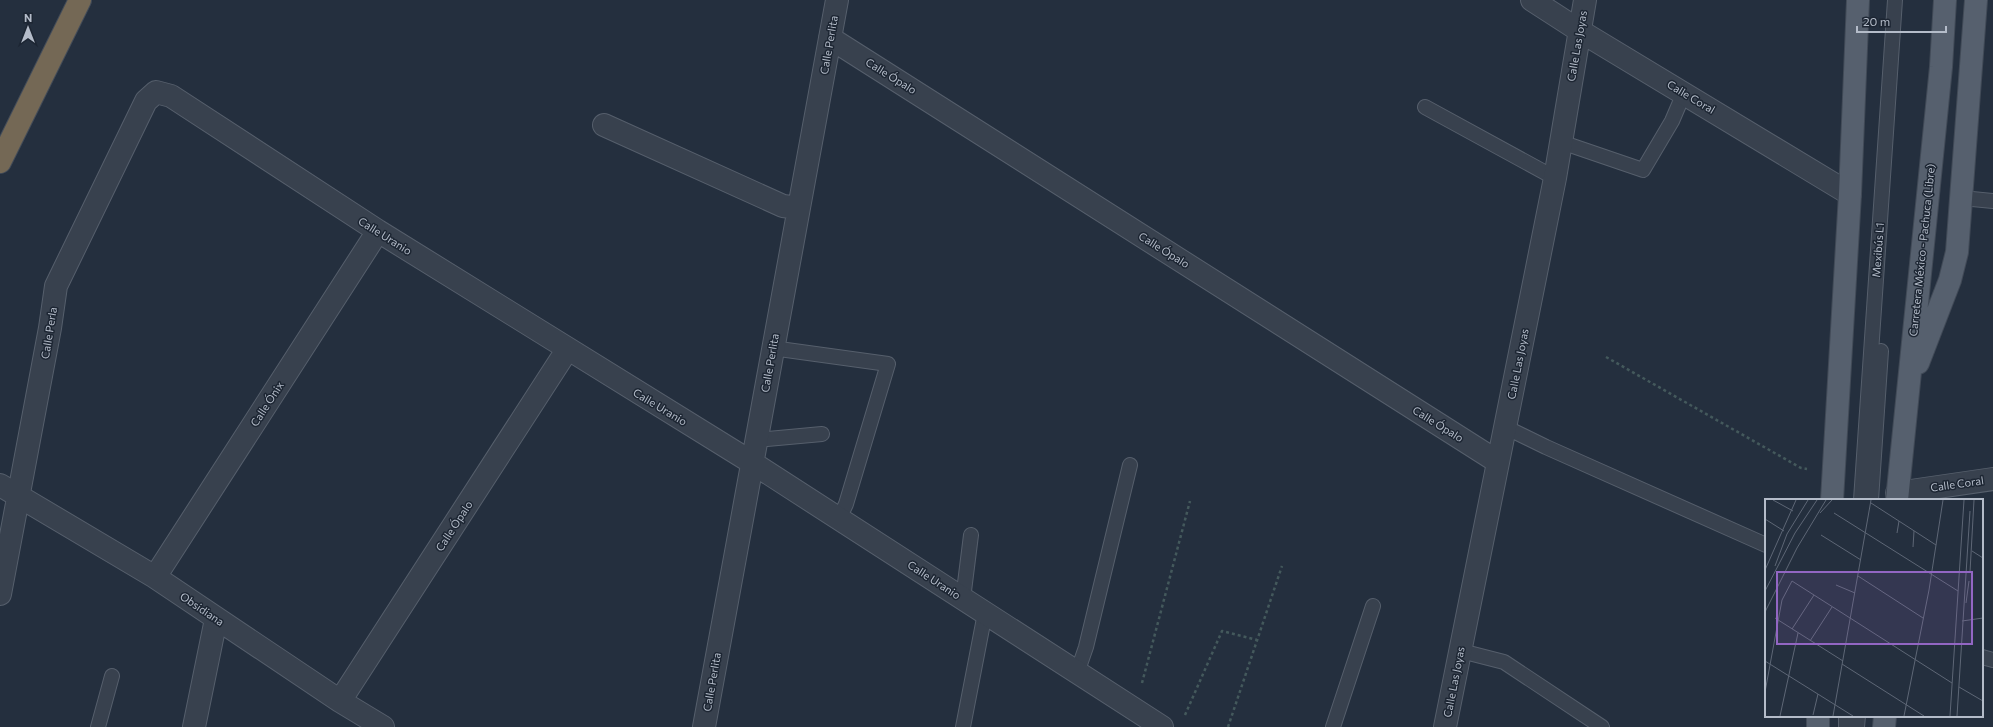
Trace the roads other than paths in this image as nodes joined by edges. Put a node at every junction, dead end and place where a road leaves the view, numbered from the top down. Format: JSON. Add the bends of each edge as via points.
{"nodes":[{"id":1,"x":80,"y":0,"type":"edge"},
{"id":2,"x":837,"y":0,"type":"edge"},
{"id":3,"x":1585,"y":0,"type":"edge"},
{"id":4,"x":1895,"y":0,"type":"edge"},
{"id":5,"x":1903,"y":0,"type":"edge"},
{"id":6,"x":1945,"y":0,"type":"edge"},
{"id":7,"x":1976,"y":0,"type":"edge"},
{"id":8,"x":1537,"y":2,"type":"edge"},
{"id":9,"x":1855,"y":5,"type":"edge"},
{"id":10,"x":1580,"y":31,"type":"junction"},
{"id":11,"x":830,"y":38,"type":"junction"},
{"id":12,"x":156,"y":92,"type":"joint"},
{"id":13,"x":1684,"y":93,"type":"junction"},
{"id":14,"x":1425,"y":107,"type":"dead end"},
{"id":15,"x":604,"y":124,"type":"dead end"},
{"id":16,"x":1561,"y":142,"type":"junction"},
{"id":17,"x":0,"y":162,"type":"edge"},
{"id":18,"x":1555,"y":178,"type":"junction"},
{"id":19,"x":1850,"y":194,"type":"junction"},
{"id":20,"x":1962,"y":198,"type":"junction"},
{"id":21,"x":1993,"y":201,"type":"edge"},
{"id":22,"x":798,"y":208,"type":"junction"},
{"id":23,"x":378,"y":231,"type":"junction"},
{"id":24,"x":772,"y":348,"type":"junction"},
{"id":25,"x":567,"y":350,"type":"junction"},
{"id":26,"x":1907,"y":392,"type":"junction"},
{"id":27,"x":1505,"y":427,"type":"junction"},
{"id":28,"x":822,"y":434,"type":"dead end"},
{"id":29,"x":756,"y":440,"type":"junction"},
{"id":30,"x":751,"y":462,"type":"junction"},
{"id":31,"x":1498,"y":462,"type":"junction"},
{"id":32,"x":1130,"y":465,"type":"dead end"},
{"id":33,"x":1993,"y":479,"type":"edge"},
{"id":34,"x":0,"y":485,"type":"edge"},
{"id":35,"x":1897,"y":496,"type":"edge"},
{"id":36,"x":19,"y":497,"type":"junction"},
{"id":37,"x":1832,"y":499,"type":"edge"},
{"id":38,"x":1861,"y":499,"type":"edge"},
{"id":39,"x":1872,"y":499,"type":"edge"},
{"id":40,"x":839,"y":519,"type":"junction"},
{"id":41,"x":971,"y":535,"type":"dead end"},
{"id":42,"x":1765,"y":545,"type":"edge"},
{"id":43,"x":155,"y":577,"type":"junction"},
{"id":44,"x":0,"y":594,"type":"edge"},
{"id":45,"x":963,"y":599,"type":"junction"},
{"id":46,"x":1373,"y":606,"type":"dead end"},
{"id":47,"x":985,"y":613,"type":"junction"},
{"id":48,"x":216,"y":619,"type":"junction"},
{"id":49,"x":1460,"y":651,"type":"junction"},
{"id":50,"x":1983,"y":657,"type":"edge"},
{"id":51,"x":1993,"y":660,"type":"edge"},
{"id":52,"x":1077,"y":673,"type":"junction"},
{"id":53,"x":112,"y":676,"type":"dead end"},
{"id":54,"x":340,"y":701,"type":"junction"},
{"id":55,"x":1858,"y":717,"type":"edge"},
{"id":56,"x":1885,"y":717,"type":"edge"},
{"id":57,"x":98,"y":727,"type":"edge"},
{"id":58,"x":194,"y":727,"type":"edge"},
{"id":59,"x":383,"y":727,"type":"edge"},
{"id":60,"x":704,"y":727,"type":"edge"},
{"id":61,"x":963,"y":727,"type":"edge"},
{"id":62,"x":1162,"y":727,"type":"edge"},
{"id":63,"x":1333,"y":727,"type":"edge"},
{"id":64,"x":1445,"y":727,"type":"edge"},
{"id":65,"x":1602,"y":727,"type":"edge"},
{"id":66,"x":1857,"y":727,"type":"edge"},
{"id":67,"x":1884,"y":727,"type":"edge"}],
"edges":[{"from":1,"to":17,"type":"highway"},
{"from":2,"to":11,"type":"street","name":"Calle Perlita"},
{"from":3,"to":10,"type":"street","name":"Calle Las Joyas"},
{"from":4,"to":38,"type":"lane","name":"Mexibús L1"},
{"from":5,"to":39,"type":"lane","name":"Mexibús L1"},
{"from":6,"to":26,"type":"main road","name":"Carretera México - Pachuca (Libre)","via":[[1941,67]]},
{"from":7,"to":20,"type":"main road"},
{"from":8,"to":10,"type":"street","name":"Calle Coral"},
{"from":9,"to":19,"type":"main road"},
{"from":10,"to":13,"type":"street","name":"Calle Coral"},
{"from":10,"to":16,"type":"street","name":"Calle Las Joyas"},
{"from":11,"to":22,"type":"street","name":"Calle Perlita"},
{"from":11,"to":31,"type":"street","name":"Calle Ópalo"},
{"from":12,"to":23,"type":"street","name":"Calle Uranio","via":[[171,96]]},
{"from":12,"to":36,"type":"street","name":"Calle Perla","via":[[146,101],[56,286]]},
{"from":13,"to":16,"type":"lane","via":[[1672,121],[1643,170]]},
{"from":13,"to":19,"type":"street","name":"Calle Coral"},
{"from":14,"to":18,"type":"lane"},
{"from":15,"to":22,"type":"street","via":[[783,206]]},
{"from":16,"to":18,"type":"street","name":"Calle Las Joyas"},
{"from":18,"to":27,"type":"street","name":"Calle Las Joyas"},
{"from":19,"to":37,"type":"main road"},
{"from":20,"to":21,"type":"lane"},
{"from":20,"to":26,"type":"main road","via":[[1957,252],[1950,280]]},
{"from":22,"to":24,"type":"street","name":"Calle Perlita"},
{"from":23,"to":25,"type":"street","name":"Calle Uranio"},
{"from":23,"to":43,"type":"street","name":"Calle Ónix"},
{"from":24,"to":29,"type":"street","name":"Calle Perlita"},
{"from":24,"to":40,"type":"lane","via":[[888,364],[846,504]]},
{"from":25,"to":30,"type":"street","name":"Calle Uranio"},
{"from":25,"to":54,"type":"street","name":"Calle Ópalo"},
{"from":26,"to":35,"type":"main road","name":"Carretera México - Pachuca (Libre)"},
{"from":27,"to":31,"type":"street","name":"Calle Las Joyas"},
{"from":27,"to":42,"type":"lane"},
{"from":28,"to":29,"type":"lane"},
{"from":29,"to":30,"type":"street","name":"Calle Perlita"},
{"from":30,"to":40,"type":"street","name":"Calle Uranio"},
{"from":30,"to":60,"type":"street","name":"Calle Perlita"},
{"from":31,"to":49,"type":"street","name":"Calle Las Joyas"},
{"from":32,"to":52,"type":"lane","via":[[1086,646]]},
{"from":33,"to":35,"type":"street","name":"Calle Coral"},
{"from":34,"to":36,"type":"street","name":"Obsidiana"},
{"from":36,"to":43,"type":"street","name":"Obsidiana"},
{"from":36,"to":44,"type":"street","name":"Calle Perla"},
{"from":40,"to":45,"type":"street","name":"Calle Uranio"},
{"from":41,"to":45,"type":"lane"},
{"from":43,"to":48,"type":"street","name":"Obsidiana"},
{"from":45,"to":47,"type":"street","name":"Calle Uranio"},
{"from":46,"to":63,"type":"lane"},
{"from":47,"to":52,"type":"street","name":"Calle Uranio"},
{"from":47,"to":61,"type":"lane"},
{"from":48,"to":54,"type":"street","name":"Obsidiana"},
{"from":48,"to":58,"type":"street"},
{"from":49,"to":64,"type":"street","name":"Calle Las Joyas"},
{"from":49,"to":65,"type":"lane","via":[[1504,662]]},
{"from":50,"to":51,"type":"lane"},
{"from":52,"to":62,"type":"street","name":"Calle Uranio"},
{"from":53,"to":57,"type":"lane"},
{"from":54,"to":59,"type":"street","name":"Obsidiana"},
{"from":55,"to":66,"type":"lane"},
{"from":56,"to":67,"type":"main road"}]}
